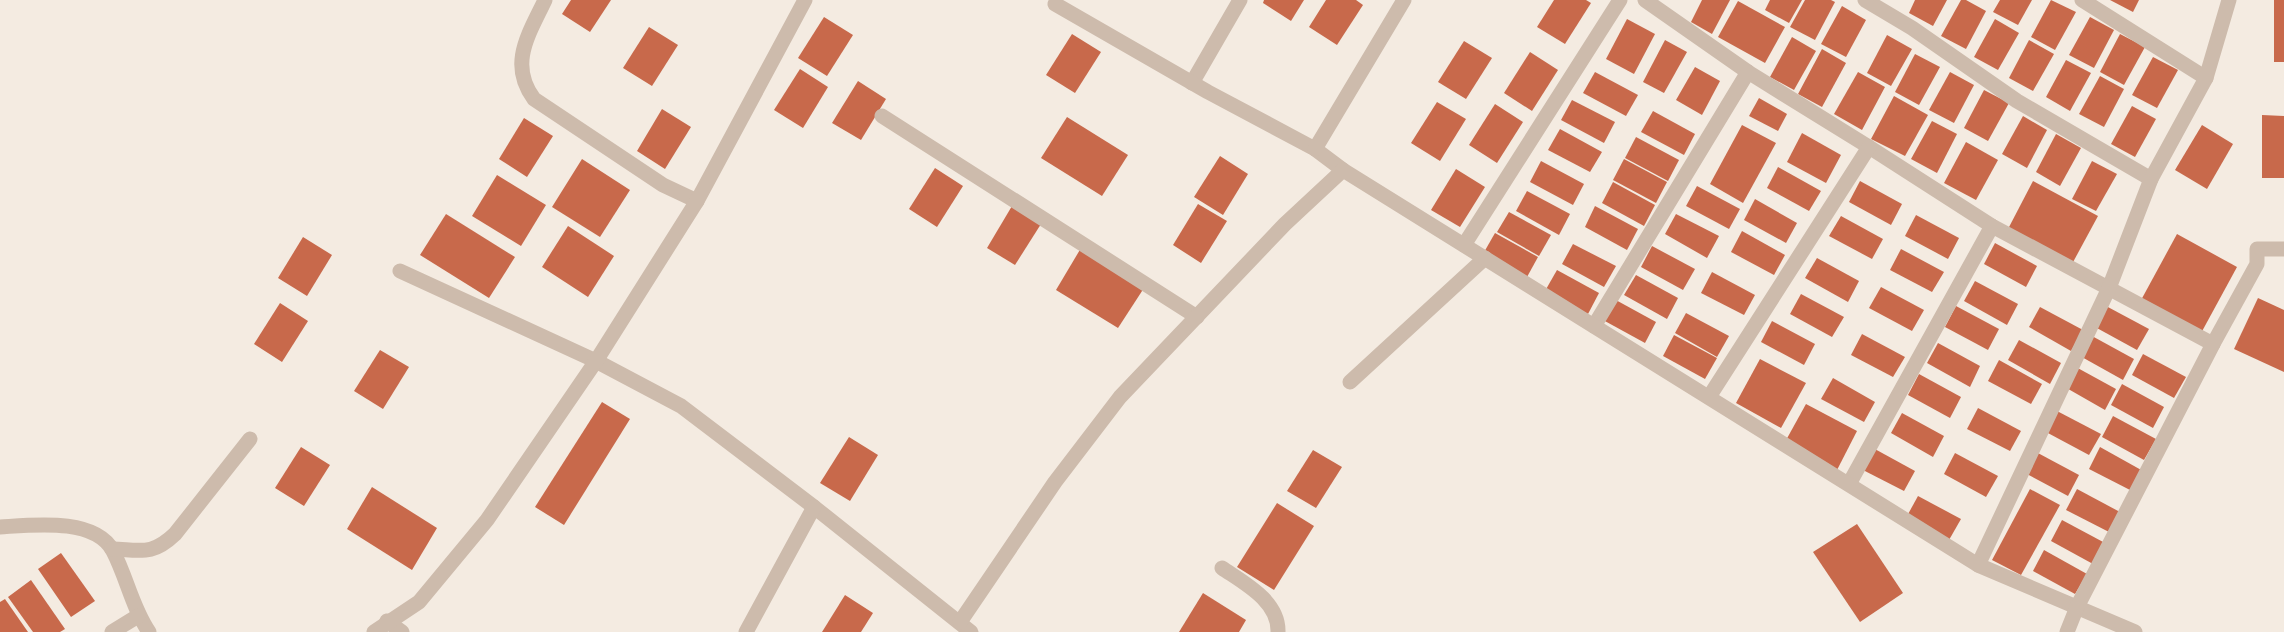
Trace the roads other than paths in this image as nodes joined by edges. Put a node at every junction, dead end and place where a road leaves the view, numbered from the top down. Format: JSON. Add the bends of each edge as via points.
{"nodes":[{"id":1,"x":545,"y":0,"type":"edge"},
{"id":2,"x":805,"y":0,"type":"edge"},
{"id":3,"x":1240,"y":0,"type":"edge"},
{"id":4,"x":1404,"y":0,"type":"edge"},
{"id":5,"x":1620,"y":0,"type":"edge"},
{"id":6,"x":1646,"y":0,"type":"edge"},
{"id":7,"x":1865,"y":0,"type":"edge"},
{"id":8,"x":2082,"y":0,"type":"edge"},
{"id":9,"x":2229,"y":0,"type":"edge"},
{"id":10,"x":1055,"y":4,"type":"dead end"},
{"id":11,"x":1748,"y":72,"type":"junction"},
{"id":12,"x":2206,"y":78,"type":"junction"},
{"id":13,"x":1192,"y":83,"type":"junction"},
{"id":14,"x":882,"y":116,"type":"dead end"},
{"id":15,"x":1869,"y":147,"type":"junction"},
{"id":16,"x":1315,"y":149,"type":"junction"},
{"id":17,"x":1343,"y":170,"type":"junction"},
{"id":18,"x":2151,"y":179,"type":"junction"},
{"id":19,"x":697,"y":201,"type":"junction"},
{"id":20,"x":1992,"y":226,"type":"junction"},
{"id":21,"x":1464,"y":245,"type":"junction"},
{"id":22,"x":2284,"y":249,"type":"edge"},
{"id":23,"x":1485,"y":258,"type":"junction"},
{"id":24,"x":400,"y":272,"type":"dead end"},
{"id":25,"x":2109,"y":288,"type":"junction"},
{"id":26,"x":1197,"y":317,"type":"junction"},
{"id":27,"x":1594,"y":326,"type":"junction"},
{"id":28,"x":2213,"y":344,"type":"junction"},
{"id":29,"x":596,"y":361,"type":"junction"},
{"id":30,"x":1350,"y":382,"type":"dead end"},
{"id":31,"x":1709,"y":397,"type":"junction"},
{"id":32,"x":250,"y":440,"type":"dead end"},
{"id":33,"x":1849,"y":484,"type":"junction"},
{"id":34,"x":814,"y":507,"type":"junction"},
{"id":35,"x":0,"y":527,"type":"edge"},
{"id":36,"x":112,"y":549,"type":"junction"},
{"id":37,"x":1978,"y":565,"type":"junction"},
{"id":38,"x":1222,"y":568,"type":"dead end"},
{"id":39,"x":2077,"y":606,"type":"junction"},
{"id":40,"x":138,"y":616,"type":"junction"},
{"id":41,"x":387,"y":621,"type":"junction"},
{"id":42,"x":965,"y":627,"type":"edge"},
{"id":43,"x":112,"y":632,"type":"edge"},
{"id":44,"x":149,"y":632,"type":"edge"},
{"id":45,"x":374,"y":632,"type":"edge"},
{"id":46,"x":402,"y":632,"type":"edge"},
{"id":47,"x":746,"y":632,"type":"edge"},
{"id":48,"x":1278,"y":632,"type":"edge"},
{"id":49,"x":2067,"y":632,"type":"edge"},
{"id":50,"x":2135,"y":632,"type":"edge"}],
"edges":[{"from":1,"to":19,"type":"street","via":[[523,49],[524,85],[534,99],[663,185]]},
{"from":2,"to":19,"type":"street"},
{"from":3,"to":13,"type":"street"},
{"from":4,"to":16,"type":"street"},
{"from":5,"to":21,"type":"street"},
{"from":6,"to":11,"type":"street"},
{"from":7,"to":18,"type":"street","via":[[2018,101]]},
{"from":8,"to":12,"type":"street"},
{"from":9,"to":12,"type":"street"},
{"from":10,"to":13,"type":"street"},
{"from":11,"to":15,"type":"street"},
{"from":11,"to":27,"type":"street"},
{"from":12,"to":18,"type":"street"},
{"from":13,"to":16,"type":"street"},
{"from":14,"to":26,"type":"street"},
{"from":15,"to":20,"type":"street"},
{"from":15,"to":31,"type":"street"},
{"from":16,"to":17,"type":"street"},
{"from":17,"to":21,"type":"street"},
{"from":17,"to":26,"type":"street","via":[[1285,224]]},
{"from":18,"to":25,"type":"street"},
{"from":19,"to":29,"type":"street"},
{"from":20,"to":25,"type":"street"},
{"from":20,"to":33,"type":"street"},
{"from":21,"to":23,"type":"street"},
{"from":22,"to":28,"type":"street","via":[[2257,249],[2257,264]]},
{"from":23,"to":27,"type":"street"},
{"from":23,"to":30,"type":"street"},
{"from":24,"to":29,"type":"street"},
{"from":25,"to":28,"type":"street"},
{"from":25,"to":37,"type":"street"},
{"from":26,"to":42,"type":"street","via":[[1119,397],[1055,482]]},
{"from":27,"to":31,"type":"street"},
{"from":28,"to":39,"type":"street"},
{"from":29,"to":34,"type":"street","via":[[681,406]]},
{"from":29,"to":41,"type":"street","via":[[487,520],[419,603]]},
{"from":31,"to":33,"type":"street"},
{"from":32,"to":36,"type":"street","via":[[162,547]]},
{"from":33,"to":37,"type":"street"},
{"from":34,"to":42,"type":"street"},
{"from":34,"to":47,"type":"street"},
{"from":35,"to":36,"type":"street","via":[[76,527],[94,534]]},
{"from":36,"to":40,"type":"street"},
{"from":37,"to":39,"type":"street"},
{"from":38,"to":48,"type":"street","via":[[1263,597],[1278,621]]},
{"from":39,"to":49,"type":"street"},
{"from":39,"to":50,"type":"street"},
{"from":40,"to":43,"type":"street"},
{"from":40,"to":44,"type":"street"},
{"from":41,"to":45,"type":"street"},
{"from":41,"to":46,"type":"street"}]}
